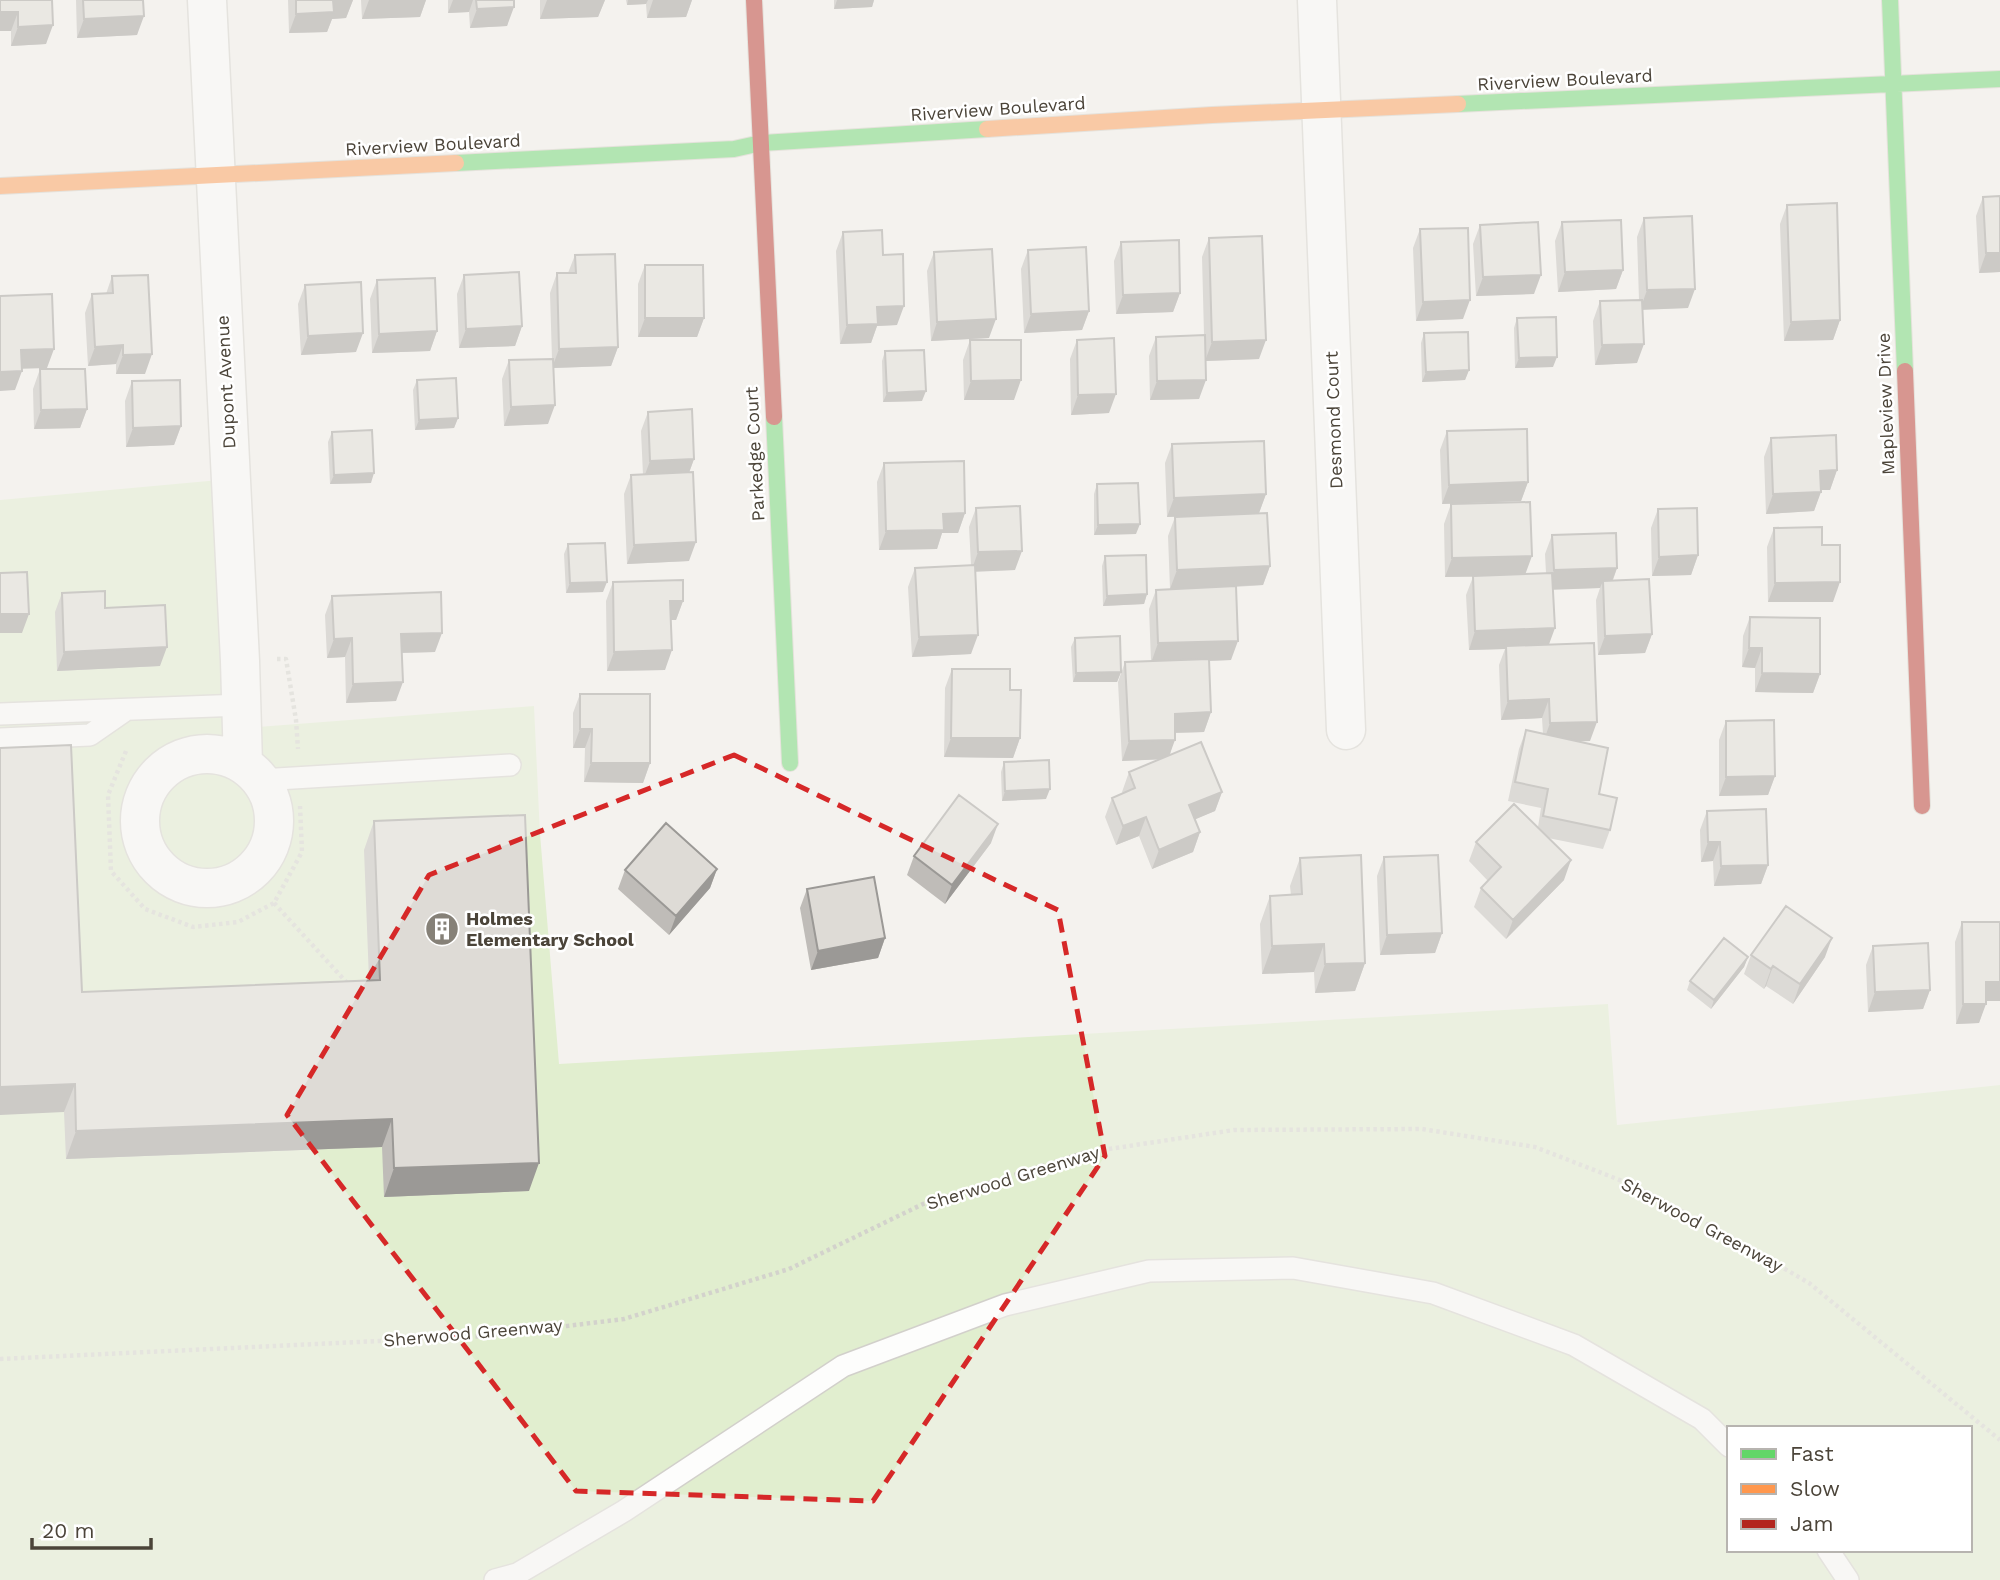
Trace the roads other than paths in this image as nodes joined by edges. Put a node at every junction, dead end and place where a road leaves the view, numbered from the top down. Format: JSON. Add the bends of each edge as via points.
{"nodes":[{"id":1,"x":207,"y":0,"type":"edge"},
{"id":2,"x":754,"y":0,"type":"edge"},
{"id":3,"x":1317,"y":0,"type":"edge"},
{"id":4,"x":1890,"y":0,"type":"edge"},
{"id":5,"x":2000,"y":79,"type":"edge"},
{"id":6,"x":1893,"y":84,"type":"junction"},
{"id":7,"x":1322,"y":111,"type":"junction"},
{"id":8,"x":761,"y":144,"type":"junction"},
{"id":9,"x":215,"y":175,"type":"junction"},
{"id":10,"x":0,"y":186,"type":"edge"},
{"id":11,"x":242,"y":705,"type":"junction"},
{"id":12,"x":127,"y":709,"type":"junction"},
{"id":13,"x":0,"y":714,"type":"edge"},
{"id":14,"x":1346,"y":730,"type":"dead end"},
{"id":15,"x":0,"y":739,"type":"edge"},
{"id":16,"x":790,"y":762,"type":"dead end"},
{"id":17,"x":510,"y":765,"type":"dead end"},
{"id":18,"x":252,"y":772,"type":"joint"},
{"id":19,"x":1922,"y":806,"type":"dead end"},
{"id":20,"x":1727,"y":1444,"type":"edge"},
{"id":21,"x":1829,"y":1552,"type":"edge"},
{"id":22,"x":495,"y":1580,"type":"edge"},
{"id":23,"x":1848,"y":1580,"type":"edge"}],
"edges":[{"from":1,"to":9,"type":"street","name":"Dupont Avenue"},
{"from":2,"to":8,"type":"street","name":"Parkedge Court"},
{"from":3,"to":7,"type":"street","name":"Desmond Court"},
{"from":4,"to":6,"type":"street","name":"Mapleview Drive"},
{"from":5,"to":6,"type":"street","name":"Riverview Boulevard"},
{"from":6,"to":7,"type":"street","name":"Riverview Boulevard"},
{"from":6,"to":19,"type":"street","name":"Mapleview Drive"},
{"from":7,"to":8,"type":"street","name":"Riverview Boulevard"},
{"from":7,"to":14,"type":"street","name":"Desmond Court"},
{"from":8,"to":9,"type":"street","name":"Riverview Boulevard"},
{"from":8,"to":16,"type":"street","name":"Parkedge Court"},
{"from":9,"to":10,"type":"street","name":"Riverview Boulevard"},
{"from":9,"to":11,"type":"street","name":"Dupont Avenue"},
{"from":11,"to":12,"type":"lane"},
{"from":11,"to":18,"type":"street","name":"Dupont Avenue"},
{"from":12,"to":13,"type":"lane"},
{"from":12,"to":15,"type":"lane","via":[[90,736]]},
{"from":17,"to":18,"type":"lane"},
{"from":20,"to":22,"type":"lane","via":[[1702,1419],[1574,1345],[1433,1293],[1293,1268],[1149,1271],[1005,1305],[843,1366],[624,1511],[517,1574]]},
{"from":21,"to":23,"type":"lane"}]}
